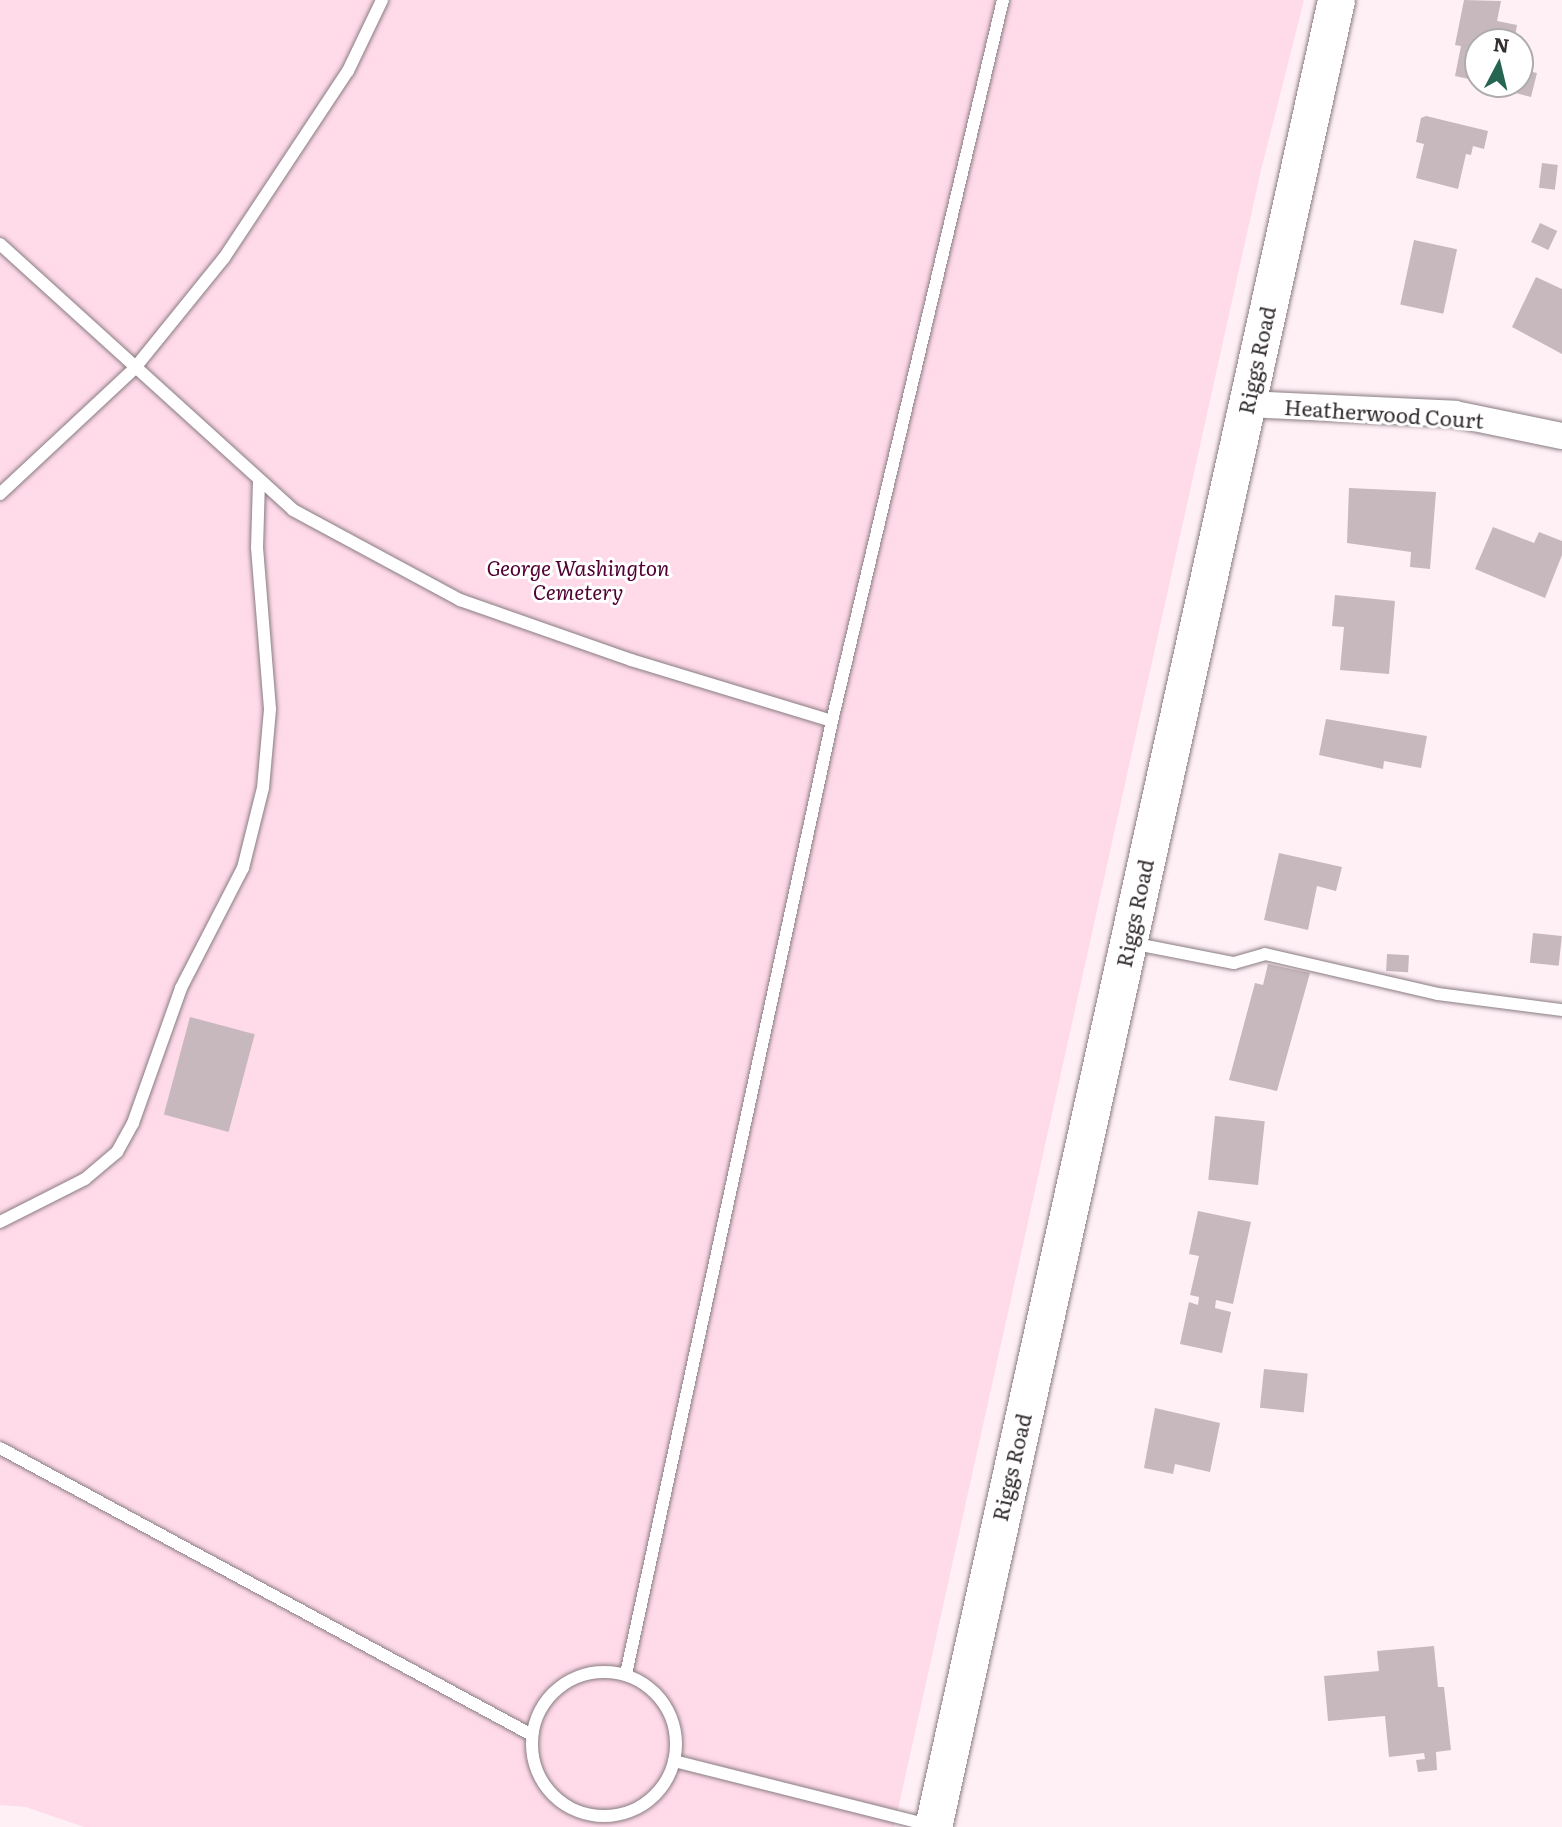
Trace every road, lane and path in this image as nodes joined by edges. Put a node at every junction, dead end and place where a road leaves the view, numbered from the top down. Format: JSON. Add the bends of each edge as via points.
{"nodes":[{"id":1,"x":382,"y":0,"type":"edge"},
{"id":2,"x":1003,"y":0,"type":"edge"},
{"id":3,"x":1336,"y":0,"type":"edge"},
{"id":4,"x":0,"y":244,"type":"edge"},
{"id":5,"x":134,"y":369,"type":"junction"},
{"id":6,"x":1246,"y":404,"type":"junction"},
{"id":7,"x":1562,"y":436,"type":"edge"},
{"id":8,"x":259,"y":480,"type":"junction"},
{"id":9,"x":0,"y":494,"type":"edge"},
{"id":10,"x":832,"y":722,"type":"junction"},
{"id":11,"x":1127,"y":942,"type":"junction"},
{"id":12,"x":1562,"y":1010,"type":"edge"},
{"id":13,"x":0,"y":1222,"type":"edge"},
{"id":14,"x":0,"y":1448,"type":"edge"},
{"id":15,"x":626,"y":1674,"type":"junction"},
{"id":16,"x":532,"y":1735,"type":"junction"},
{"id":17,"x":674,"y":1761,"type":"junction"},
{"id":18,"x":590,"y":1821,"type":"edge"},
{"id":19,"x":933,"y":1827,"type":"edge"}],
"edges":[{"from":1,"to":5,"type":"lane","via":[[348,71],[224,258]]},
{"from":2,"to":10,"type":"lane"},
{"from":3,"to":6,"type":"main road","name":"Riggs Road"},
{"from":4,"to":5,"type":"lane"},
{"from":5,"to":8,"type":"lane","via":[[184,407]]},
{"from":5,"to":9,"type":"lane"},
{"from":6,"to":7,"type":"street","name":"Heatherwood Court","via":[[1455,414]]},
{"from":6,"to":11,"type":"main road","name":"Riggs Road"},
{"from":8,"to":10,"type":"lane","via":[[293,510],[460,600],[631,660]]},
{"from":8,"to":13,"type":"lane","via":[[257,548],[270,709],[263,788],[243,868],[181,988],[149,1081],[117,1152],[85,1180]]},
{"from":10,"to":15,"type":"lane"},
{"from":11,"to":12,"type":"lane","via":[[1234,963],[1265,954],[1438,994]]},
{"from":11,"to":19,"type":"main road","name":"Riggs Road"},
{"from":14,"to":16,"type":"lane"},
{"from":15,"to":16,"type":"lane","via":[[589,1672],[557,1688],[536,1717]]},
{"from":15,"to":17,"type":"lane","via":[[656,1693],[667,1708],[674,1725]]},
{"from":16,"to":18,"type":"lane","via":[[534,1762],[545,1787]]},
{"from":17,"to":18,"type":"lane","via":[[663,1785],[643,1804]]},
{"from":17,"to":19,"type":"lane"}]}
